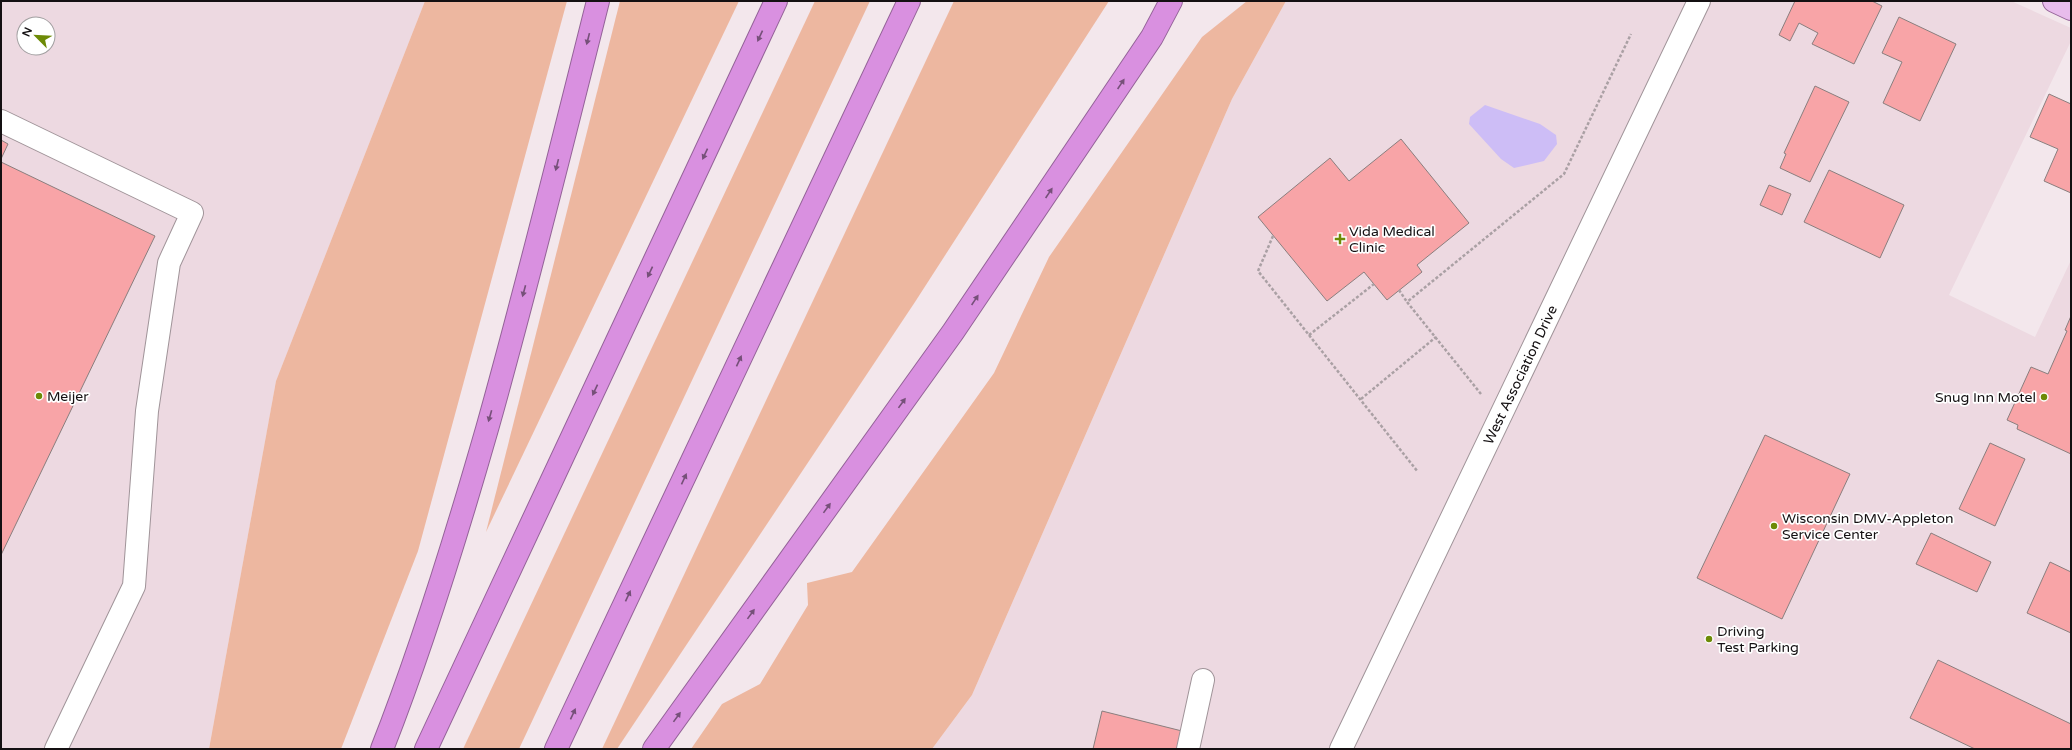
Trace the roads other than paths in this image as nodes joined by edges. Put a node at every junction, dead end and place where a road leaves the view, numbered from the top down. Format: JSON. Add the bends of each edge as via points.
{"nodes":[{"id":1,"x":598,"y":1,"type":"edge"},
{"id":2,"x":776,"y":1,"type":"edge"},
{"id":3,"x":909,"y":1,"type":"edge"},
{"id":4,"x":1171,"y":1,"type":"edge"},
{"id":5,"x":1183,"y":1,"type":"edge"},
{"id":6,"x":1699,"y":1,"type":"edge"},
{"id":7,"x":2054,"y":1,"type":"edge"},
{"id":8,"x":2071,"y":9,"type":"edge"},
{"id":9,"x":1152,"y":37,"type":"junction"},
{"id":10,"x":1,"y":121,"type":"edge"},
{"id":11,"x":1203,"y":680,"type":"dead end"},
{"id":12,"x":56,"y":749,"type":"edge"},
{"id":13,"x":382,"y":749,"type":"edge"},
{"id":14,"x":426,"y":749,"type":"edge"},
{"id":15,"x":556,"y":749,"type":"edge"},
{"id":16,"x":654,"y":749,"type":"edge"},
{"id":17,"x":1188,"y":749,"type":"edge"},
{"id":18,"x":1342,"y":749,"type":"edge"}],
"edges":[{"from":1,"to":13,"type":"highway","one_way":true,"via":[[536,248],[461,520]]},
{"from":2,"to":14,"type":"highway","one_way":true},
{"from":15,"to":3,"type":"highway","one_way":true},
{"from":4,"to":9,"type":"highway"},
{"from":5,"to":9,"type":"highway"},
{"from":6,"to":18,"type":"street","name":"West Association Drive"},
{"from":7,"to":8,"type":"main road"},
{"from":16,"to":9,"type":"highway","one_way":true,"via":[[953,332]]},
{"from":10,"to":12,"type":"street","via":[[192,213],[169,264],[147,411],[134,586]]},
{"from":11,"to":17,"type":"street"}]}
